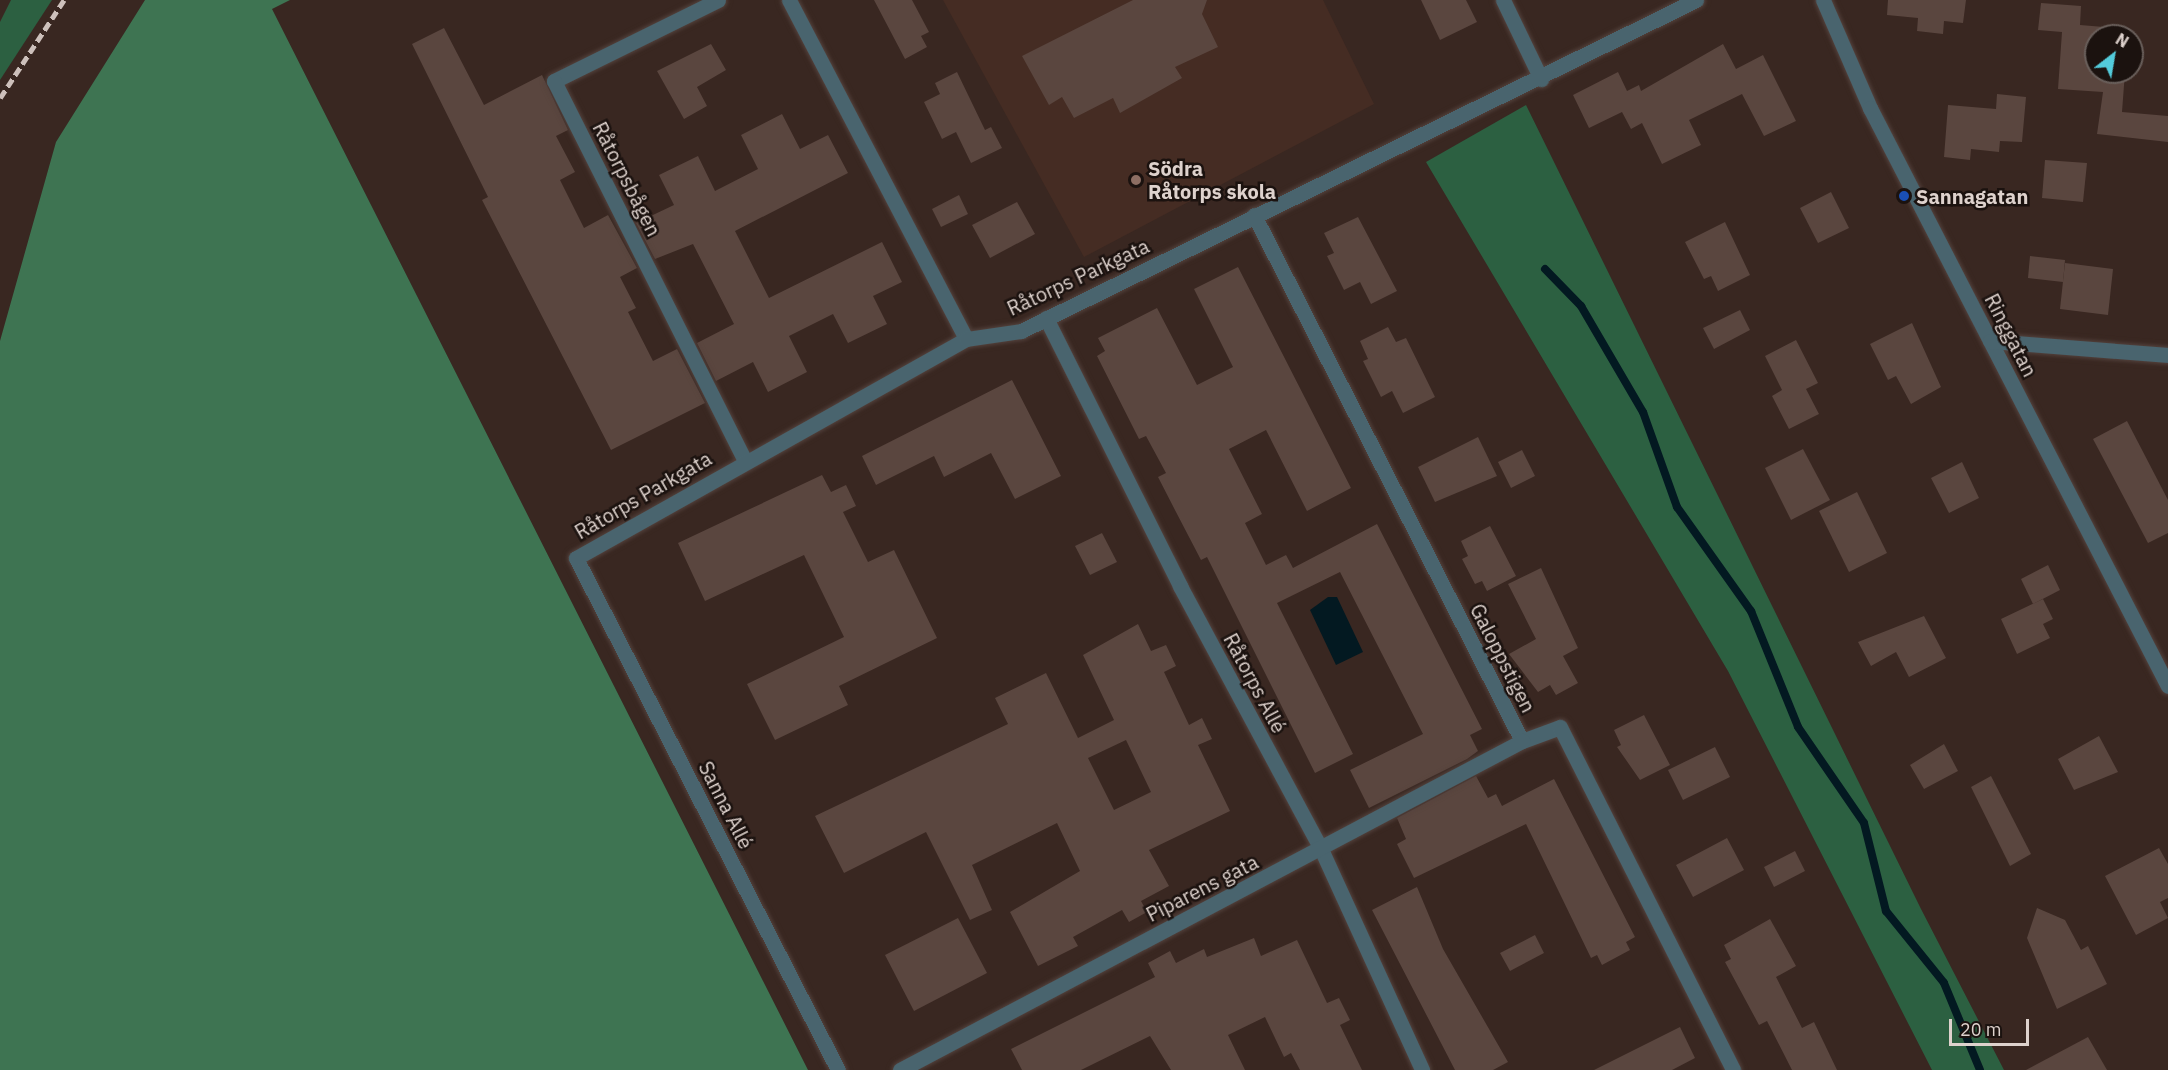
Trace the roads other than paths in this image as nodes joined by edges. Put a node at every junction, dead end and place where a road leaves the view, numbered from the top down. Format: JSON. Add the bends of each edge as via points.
{"nodes":[{"id":1,"x":718,"y":0,"type":"edge"},
{"id":2,"x":789,"y":0,"type":"edge"},
{"id":3,"x":1503,"y":0,"type":"edge"},
{"id":4,"x":1696,"y":0,"type":"edge"},
{"id":5,"x":1823,"y":0,"type":"edge"},
{"id":6,"x":1541,"y":79,"type":"junction"},
{"id":7,"x":1254,"y":215,"type":"junction"},
{"id":8,"x":1046,"y":318,"type":"junction"},
{"id":9,"x":966,"y":339,"type":"junction"},
{"id":10,"x":1990,"y":341,"type":"junction"},
{"id":11,"x":2168,"y":355,"type":"edge"},
{"id":12,"x":745,"y":460,"type":"junction"},
{"id":13,"x":576,"y":558,"type":"joint"},
{"id":14,"x":2168,"y":686,"type":"edge"},
{"id":15,"x":1522,"y":741,"type":"junction"},
{"id":16,"x":1321,"y":849,"type":"junction"},
{"id":17,"x":838,"y":1070,"type":"edge"},
{"id":18,"x":900,"y":1070,"type":"edge"},
{"id":19,"x":1422,"y":1070,"type":"edge"},
{"id":20,"x":1733,"y":1070,"type":"edge"}],
"edges":[{"from":1,"to":12,"type":"street","name":"Råtorpsbågen","via":[[554,81]]},
{"from":2,"to":9,"type":"street"},
{"from":3,"to":6,"type":"street"},
{"from":4,"to":6,"type":"street"},
{"from":5,"to":10,"type":"street","name":"Ringgatan","via":[[1870,108]]},
{"from":6,"to":7,"type":"street","name":"Råtorps Parkgata"},
{"from":7,"to":8,"type":"street","name":"Råtorps Parkgata"},
{"from":7,"to":15,"type":"street","name":"Galoppstigen"},
{"from":8,"to":9,"type":"street","name":"Råtorps Parkgata","via":[[1021,330]]},
{"from":8,"to":16,"type":"street","name":"Råtorps Allé","via":[[1180,586]]},
{"from":9,"to":12,"type":"street","name":"Råtorps Parkgata"},
{"from":10,"to":11,"type":"street"},
{"from":10,"to":14,"type":"street","name":"Ringgatan"},
{"from":12,"to":13,"type":"street","name":"Råtorps Parkgata"},
{"from":13,"to":17,"type":"street","name":"Sanna Allé"},
{"from":15,"to":16,"type":"street","name":"Piparens gata"},
{"from":15,"to":20,"type":"street","name":"Galoppstigen","via":[[1560,727]]},
{"from":16,"to":18,"type":"street","name":"Piparens gata"},
{"from":16,"to":19,"type":"street","name":"Råtorps Allé"}]}
